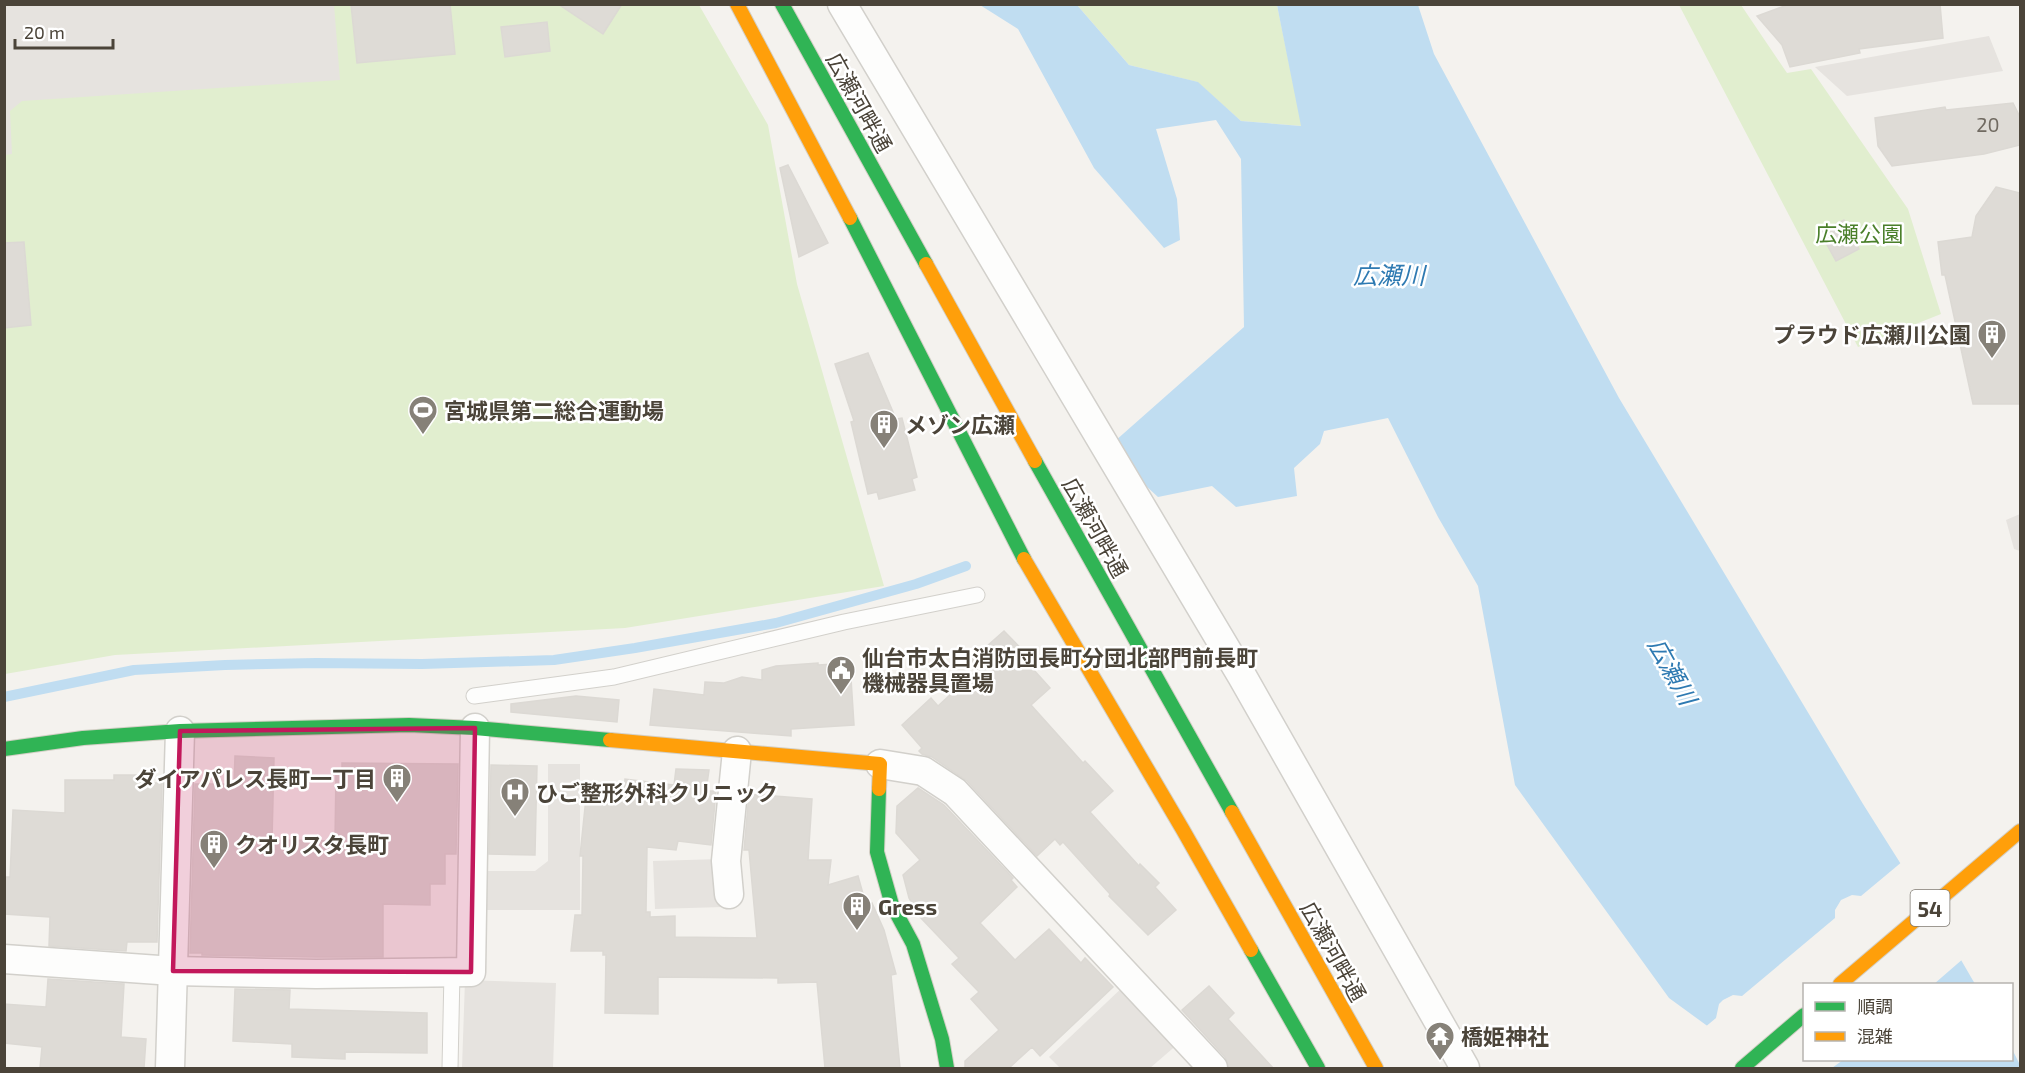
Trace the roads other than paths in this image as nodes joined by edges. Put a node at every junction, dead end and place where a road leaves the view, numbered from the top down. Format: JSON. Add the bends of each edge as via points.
{"nodes":[{"id":1,"x":737,"y":4,"type":"edge"},
{"id":2,"x":782,"y":4,"type":"edge"},
{"id":3,"x":842,"y":4,"type":"edge"},
{"id":4,"x":977,"y":595,"type":"dead end"},
{"id":5,"x":474,"y":696,"type":"dead end"},
{"id":6,"x":475,"y":728,"type":"junction"},
{"id":7,"x":180,"y":731,"type":"junction"},
{"id":8,"x":4,"y":749,"type":"edge"},
{"id":9,"x":737,"y":751,"type":"junction"},
{"id":10,"x":880,"y":764,"type":"junction"},
{"id":11,"x":2020,"y":831,"type":"edge"},
{"id":12,"x":729,"y":894,"type":"dead end"},
{"id":13,"x":4,"y":959,"type":"edge"},
{"id":14,"x":172,"y":971,"type":"junction"},
{"id":15,"x":452,"y":972,"type":"junction"},
{"id":16,"x":1841,"y":983,"type":"edge"},
{"id":17,"x":1803,"y":1016,"type":"edge"},
{"id":18,"x":170,"y":1068,"type":"edge"},
{"id":19,"x":450,"y":1068,"type":"edge"},
{"id":20,"x":947,"y":1068,"type":"edge"},
{"id":21,"x":1213,"y":1068,"type":"edge"},
{"id":22,"x":1318,"y":1068,"type":"edge"},
{"id":23,"x":1376,"y":1068,"type":"edge"},
{"id":24,"x":1465,"y":1068,"type":"edge"},
{"id":25,"x":1742,"y":1068,"type":"edge"}],
"edges":[{"from":1,"to":22,"type":"main road","via":[[878,270],[1032,576]]},
{"from":2,"to":23,"type":"main road","name":"広瀬河畔通"},
{"from":3,"to":24,"type":"street","via":[[1242,676]]},
{"from":4,"to":5,"type":"lane","via":[[614,677]]},
{"from":6,"to":7,"type":"main road","via":[[409,725]]},
{"from":6,"to":9,"type":"main road"},
{"from":6,"to":15,"type":"street","via":[[471,972]]},
{"from":7,"to":8,"type":"main road"},
{"from":7,"to":14,"type":"street"},
{"from":9,"to":10,"type":"main road"},
{"from":9,"to":12,"type":"street","via":[[726,861]]},
{"from":10,"to":20,"type":"main road","via":[[877,852],[892,906],[913,944]]},
{"from":10,"to":21,"type":"street","via":[[923,771],[955,792]]},
{"from":11,"to":16,"type":"main road","number":"54"},
{"from":13,"to":14,"type":"street"},
{"from":14,"to":15,"type":"street"},
{"from":14,"to":18,"type":"street"},
{"from":15,"to":19,"type":"lane"},
{"from":17,"to":25,"type":"main road"}]}
